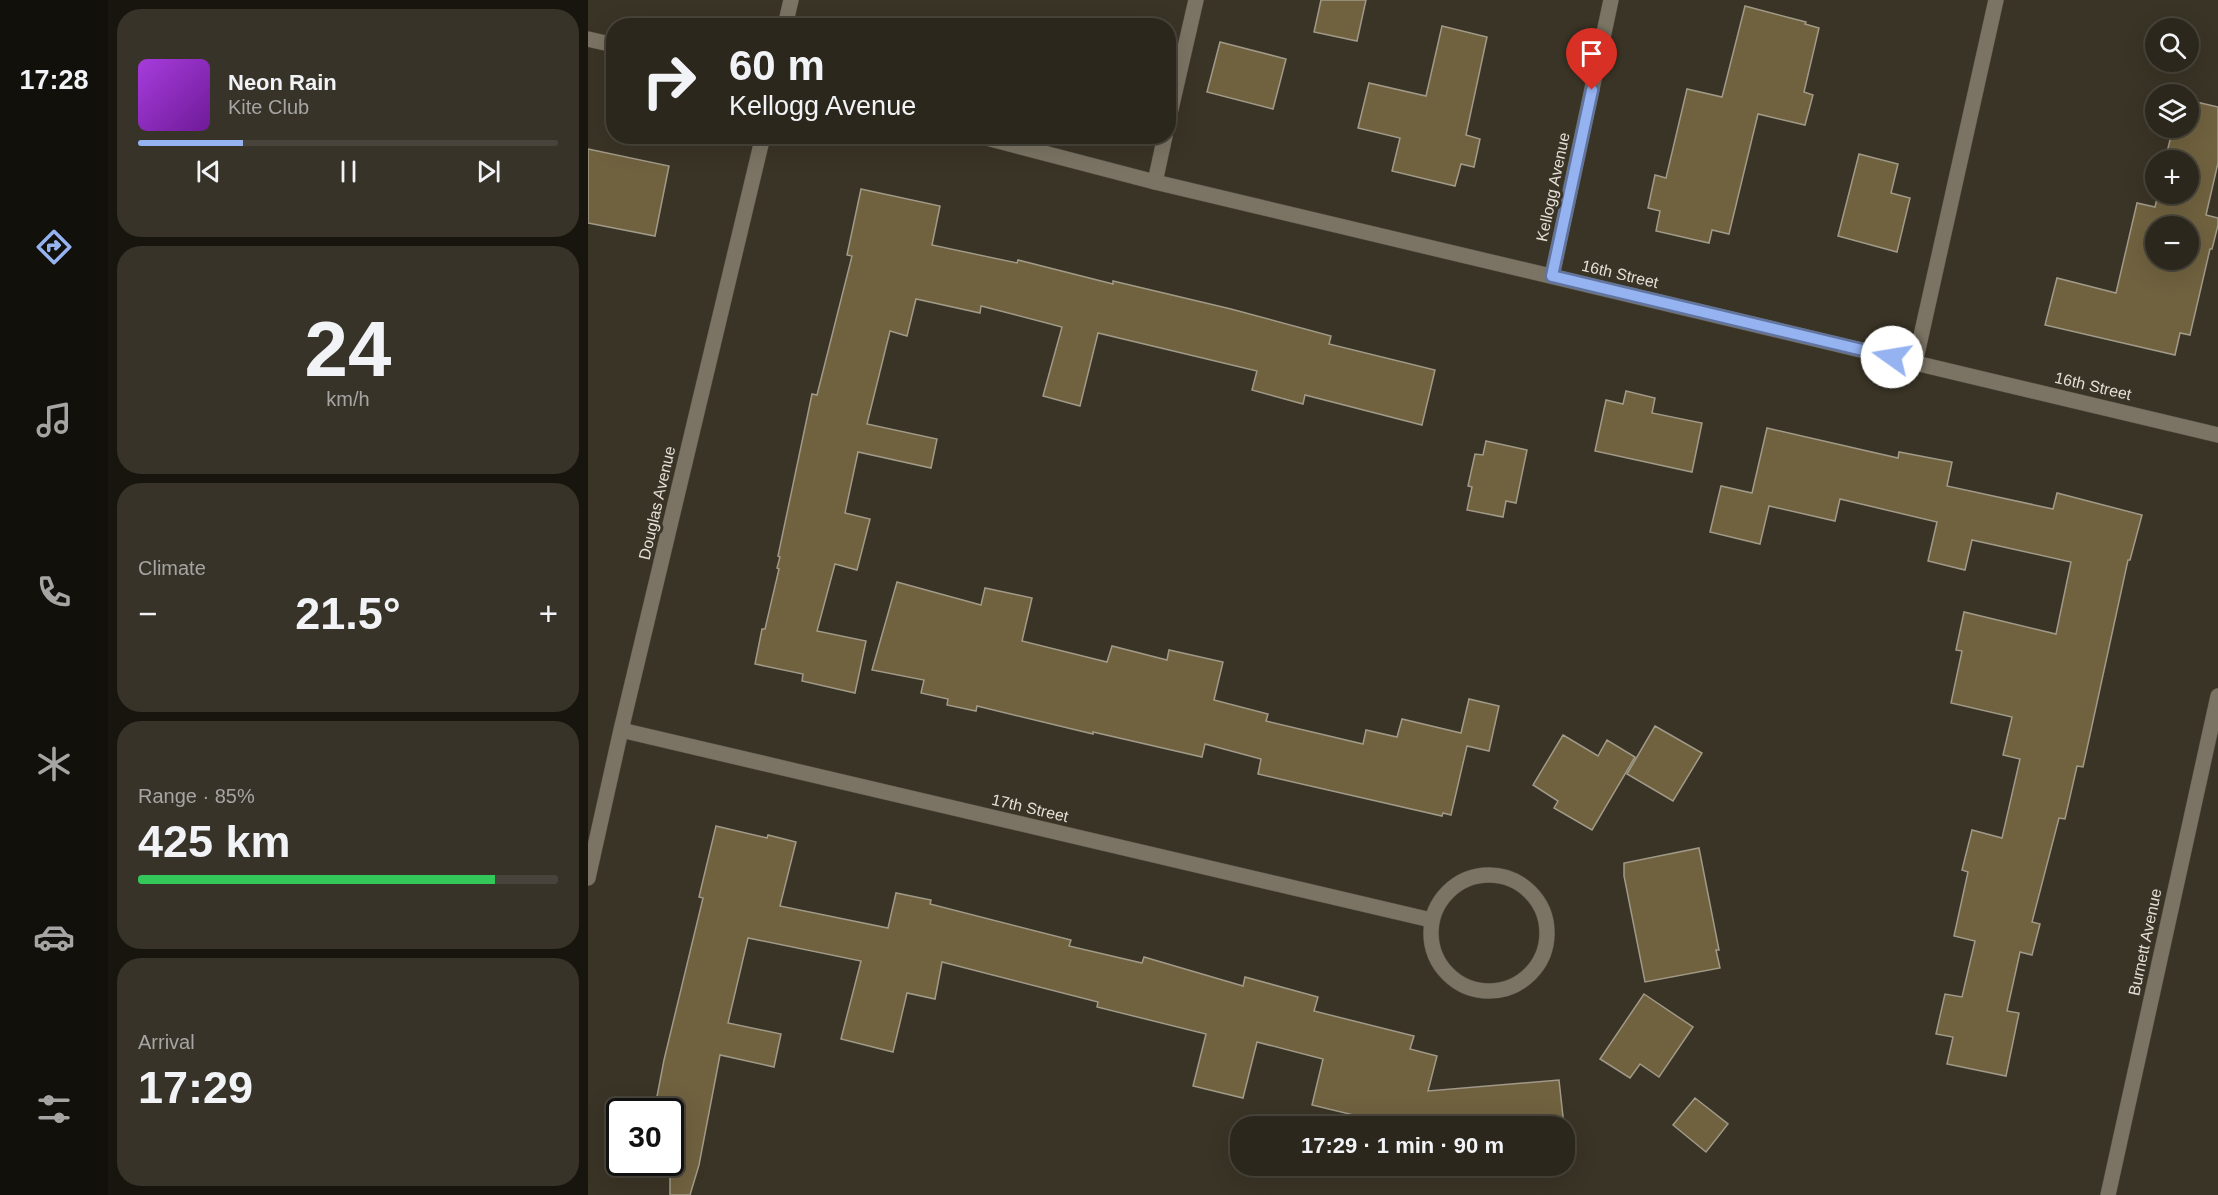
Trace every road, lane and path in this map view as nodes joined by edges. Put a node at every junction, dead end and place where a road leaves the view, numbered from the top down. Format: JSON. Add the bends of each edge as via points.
{"nodes":[{"id":1,"x":790,"y":0,"type":"edge"},
{"id":2,"x":1196,"y":0,"type":"edge"},
{"id":3,"x":1611,"y":0,"type":"edge"},
{"id":4,"x":1996,"y":0,"type":"edge"},
{"id":5,"x":787,"y":18,"type":"edge"},
{"id":6,"x":588,"y":39,"type":"edge"},
{"id":7,"x":606,"y":43,"type":"edge"},
{"id":8,"x":1176,"y":87,"type":"edge"},
{"id":9,"x":761,"y":144,"type":"edge"},
{"id":10,"x":1010,"y":144,"type":"edge"},
{"id":11,"x":1163,"y":144,"type":"edge"},
{"id":12,"x":1155,"y":182,"type":"junction"},
{"id":13,"x":1552,"y":276,"type":"junction"},
{"id":14,"x":1915,"y":363,"type":"junction"},
{"id":15,"x":2218,"y":435,"type":"edge"},
{"id":16,"x":2218,"y":696,"type":"edge"},
{"id":17,"x":621,"y":730,"type":"junction"},
{"id":18,"x":588,"y":878,"type":"edge"},
{"id":19,"x":1431,"y":920,"type":"junction"},
{"id":20,"x":2108,"y":1195,"type":"edge"}],
"edges":[{"from":1,"to":5,"type":"street"},
{"from":2,"to":8,"type":"street"},
{"from":3,"to":13,"type":"street","name":"Kellogg Avenue"},
{"from":4,"to":14,"type":"street"},
{"from":6,"to":7,"type":"street"},
{"from":9,"to":17,"type":"street","name":"Douglas Avenue"},
{"from":10,"to":12,"type":"street","name":"16th Street"},
{"from":11,"to":12,"type":"street"},
{"from":12,"to":13,"type":"street","name":"16th Street"},
{"from":13,"to":14,"type":"street","name":"16th Street"},
{"from":14,"to":15,"type":"street","name":"16th Street"},
{"from":16,"to":20,"type":"street","name":"Burnett Avenue"},
{"from":17,"to":18,"type":"street","name":"Douglas Avenue"},
{"from":17,"to":19,"type":"street","name":"17th Street"},
{"from":19,"to":19,"type":"street","via":[[1430,939],[1435,957],[1445,972],[1476,990],[1495,992],[1528,977],[1540,963],[1546,944],[1547,923],[1540,904],[1510,878],[1490,874],[1452,887],[1438,902]]}]}
